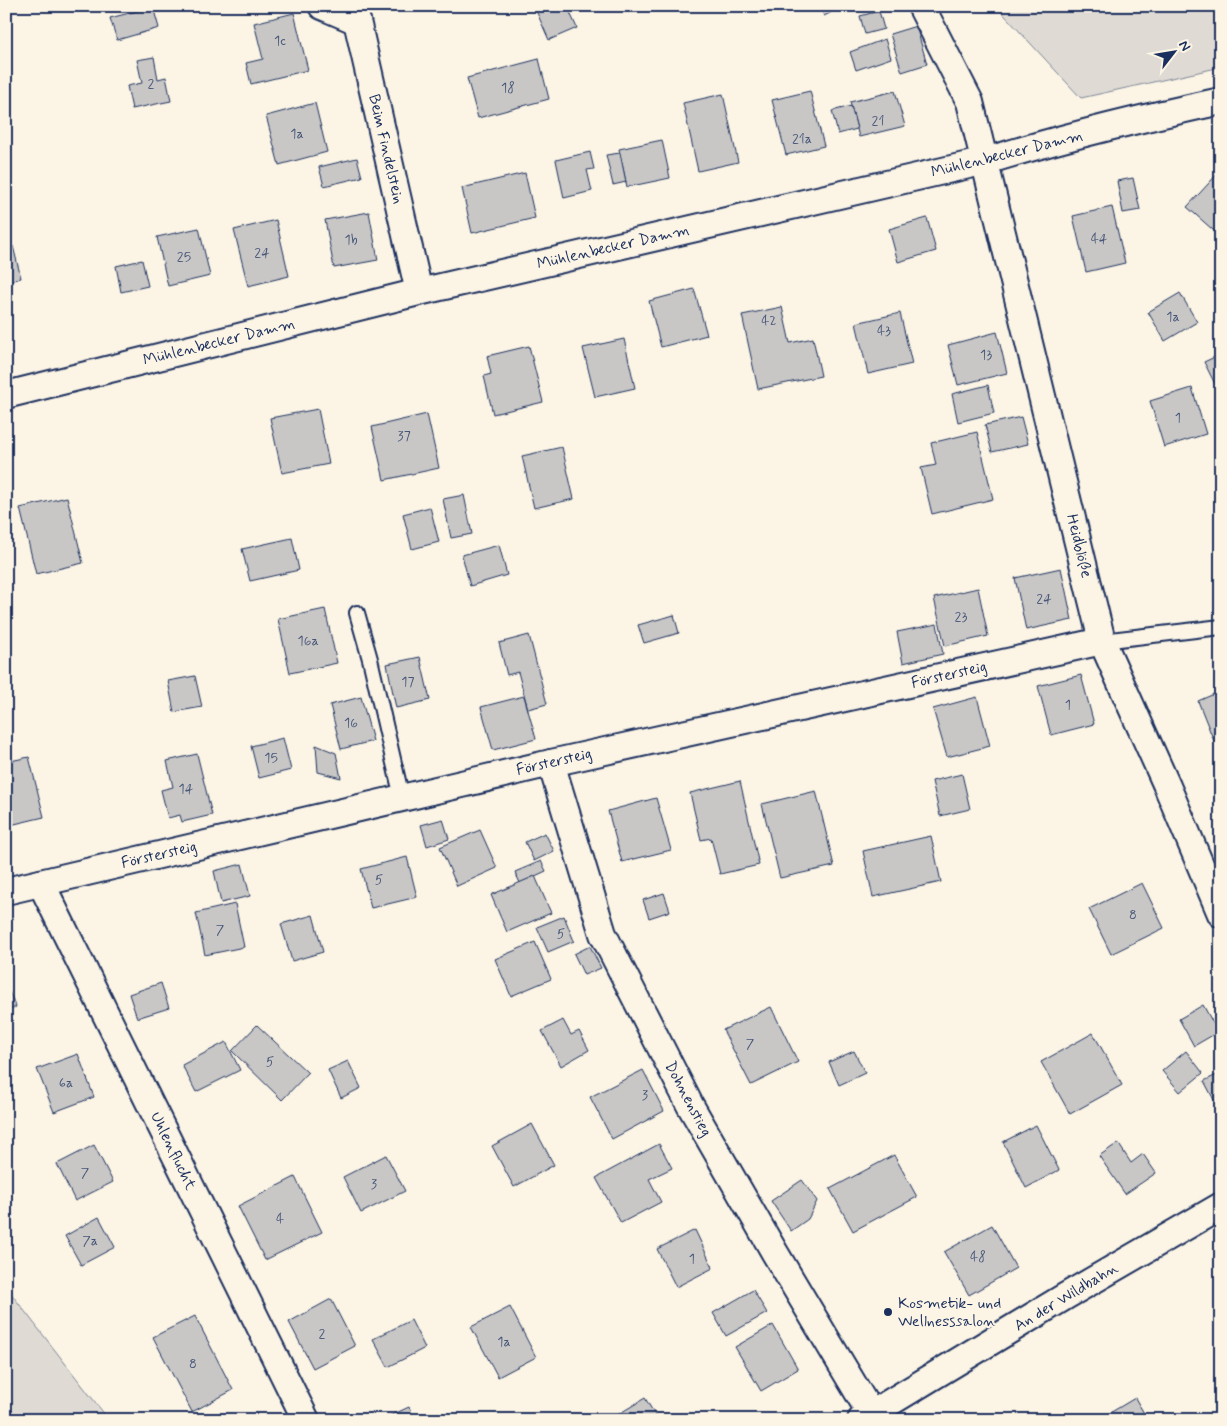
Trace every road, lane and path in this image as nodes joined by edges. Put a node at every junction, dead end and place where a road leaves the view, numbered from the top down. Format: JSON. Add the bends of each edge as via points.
{"nodes":[{"id":1,"x":322,"y":6,"type":"edge"},
{"id":2,"x":921,"y":6,"type":"edge"},
{"id":3,"x":354,"y":14,"type":"edge"},
{"id":4,"x":1221,"y":102,"type":"edge"},
{"id":5,"x":986,"y":161,"type":"junction"},
{"id":6,"x":419,"y":292,"type":"junction"},
{"id":7,"x":6,"y":395,"type":"edge"},
{"id":8,"x":357,"y":613,"type":"dead end"},
{"id":9,"x":1221,"y":627,"type":"edge"},
{"id":10,"x":1102,"y":641,"type":"junction"},
{"id":11,"x":551,"y":763,"type":"junction"},
{"id":12,"x":402,"y":798,"type":"junction"},
{"id":13,"x":41,"y":883,"type":"junction"},
{"id":14,"x":6,"y":891,"type":"edge"},
{"id":15,"x":1221,"y":914,"type":"edge"},
{"id":16,"x":1221,"y":1206,"type":"edge"},
{"id":17,"x":866,"y":1417,"type":"edge"},
{"id":18,"x":306,"y":1420,"type":"edge"}],
"edges":[{"from":1,"to":3,"type":"street"},
{"from":2,"to":5,"type":"street","name":"Heidblöße","via":[[970,102]]},
{"from":3,"to":6,"type":"street","name":"Beim Findelstein"},
{"from":4,"to":5,"type":"street","name":"Mühlenbecker Damm","via":[[1139,120]]},
{"from":5,"to":6,"type":"street","name":"Mühlenbecker Damm"},
{"from":5,"to":10,"type":"street","name":"Heidblöße"},
{"from":6,"to":7,"type":"street","name":"Mühlenbecker Damm"},
{"from":8,"to":12,"type":"lane"},
{"from":9,"to":10,"type":"lane"},
{"from":10,"to":11,"type":"street","name":"Förstersteig"},
{"from":10,"to":15,"type":"street","name":"Heidblöße"},
{"from":11,"to":12,"type":"street","name":"Förstersteig"},
{"from":11,"to":17,"type":"street","name":"Dohnenstieg","via":[[603,934],[690,1105]]},
{"from":12,"to":13,"type":"street","name":"Förstersteig"},
{"from":13,"to":14,"type":"street","name":"Förstersteig"},
{"from":13,"to":18,"type":"street","name":"Uhlenflucht"},
{"from":16,"to":17,"type":"street","name":"An der Wildbahn"}]}
